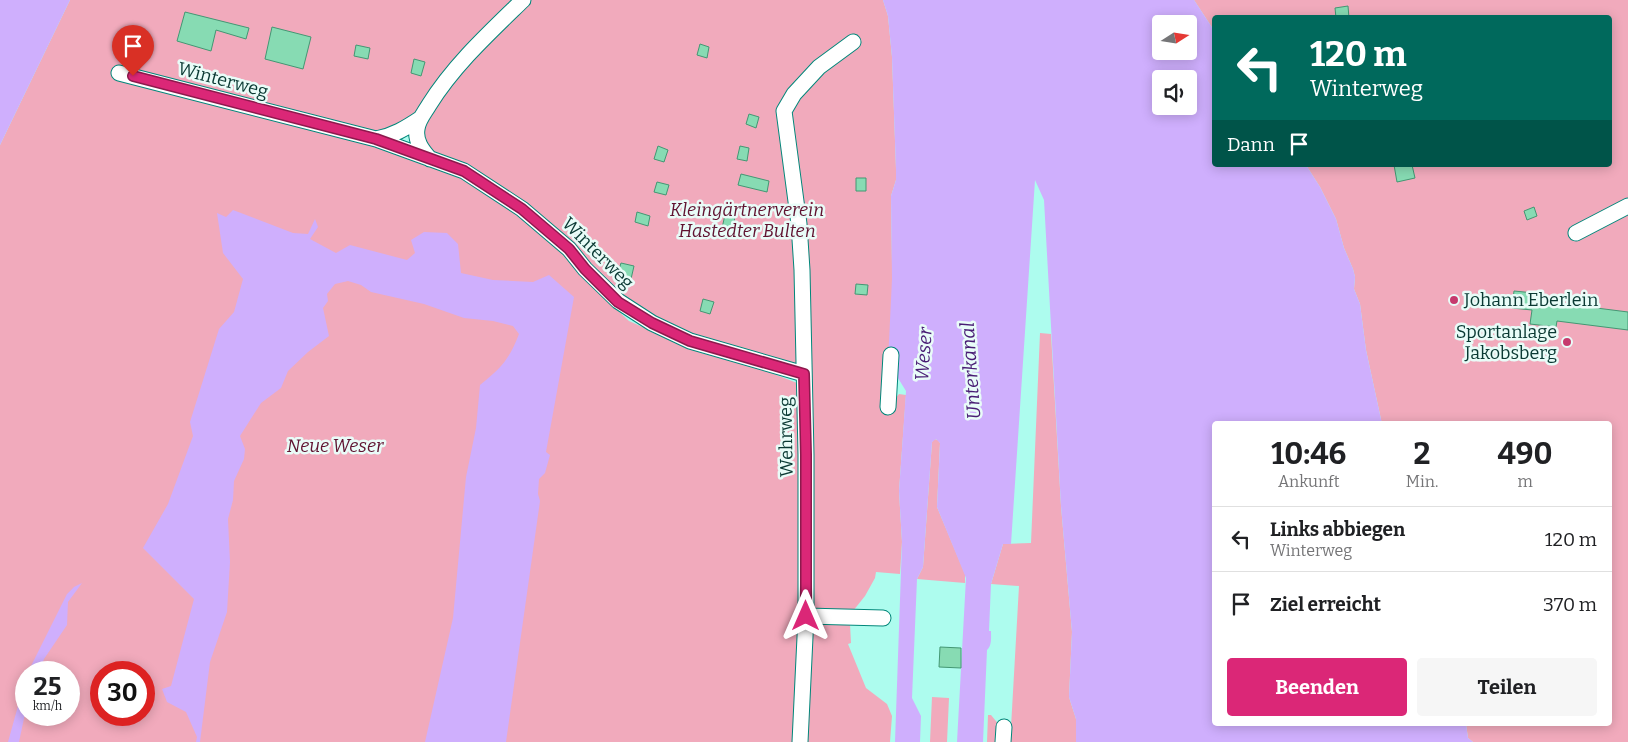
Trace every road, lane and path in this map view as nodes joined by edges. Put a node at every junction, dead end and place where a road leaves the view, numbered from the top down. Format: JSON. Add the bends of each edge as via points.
{"nodes":[{"id":1,"x":523,"y":0,"type":"edge"},
{"id":2,"x":853,"y":42,"type":"dead end"},
{"id":3,"x":126,"y":74,"type":"dead end"},
{"id":4,"x":421,"y":118,"type":"junction"},
{"id":5,"x":376,"y":139,"type":"junction"},
{"id":6,"x":430,"y":159,"type":"junction"},
{"id":7,"x":1628,"y":206,"type":"edge"},
{"id":8,"x":1576,"y":233,"type":"dead end"},
{"id":9,"x":891,"y":355,"type":"dead end"},
{"id":10,"x":804,"y":374,"type":"junction"},
{"id":11,"x":888,"y":407,"type":"dead end"},
{"id":12,"x":806,"y":616,"type":"junction"},
{"id":13,"x":883,"y":618,"type":"dead end"},
{"id":14,"x":1004,"y":727,"type":"dead end"},
{"id":15,"x":800,"y":742,"type":"edge"},
{"id":16,"x":1003,"y":742,"type":"edge"}],
"edges":[{"from":1,"to":4,"type":"street","via":[[454,68]]},
{"from":2,"to":10,"type":"street","name":"Wehrweg","via":[[820,67],[794,94],[784,111],[801,249]]},
{"from":3,"to":5,"type":"street","name":"Winterweg"},
{"from":4,"to":5,"type":"street","via":[[400,132]]},
{"from":4,"to":6,"type":"street","via":[[417,140]]},
{"from":5,"to":6,"type":"street","name":"Winterweg"},
{"from":6,"to":10,"type":"street","name":"Winterweg","via":[[464,171],[522,209],[569,249],[618,302],[652,323],[690,341]]},
{"from":7,"to":8,"type":"street"},
{"from":9,"to":11,"type":"street"},
{"from":10,"to":12,"type":"street","name":"Wehrweg"},
{"from":12,"to":13,"type":"street"},
{"from":12,"to":15,"type":"street","name":"Wehrweg"},
{"from":14,"to":16,"type":"street"}]}
